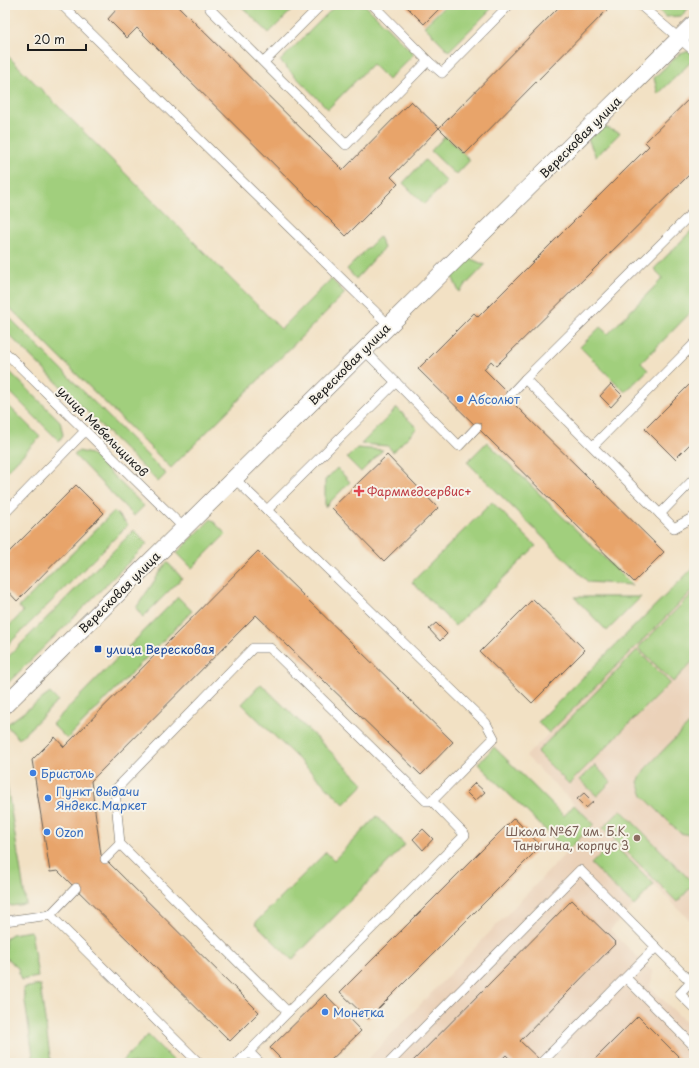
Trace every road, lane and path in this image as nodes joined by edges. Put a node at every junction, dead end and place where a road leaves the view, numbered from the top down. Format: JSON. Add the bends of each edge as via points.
{"nodes":[{"id":1,"x":62,"y":5,"type":"edge"},
{"id":2,"x":213,"y":5,"type":"edge"},
{"id":3,"x":321,"y":5,"type":"edge"},
{"id":4,"x":373,"y":5,"type":"edge"},
{"id":5,"x":509,"y":5,"type":"edge"},
{"id":6,"x":640,"y":5,"type":"edge"},
{"id":7,"x":694,"y":24,"type":"edge"},
{"id":8,"x":679,"y":39,"type":"junction"},
{"id":9,"x":694,"y":51,"type":"edge"},
{"id":10,"x":428,"y":61,"type":"junction"},
{"id":11,"x":264,"y":62,"type":"junction"},
{"id":12,"x":694,"y":211,"type":"edge"},
{"id":13,"x":389,"y":325,"type":"junction"},
{"id":14,"x":694,"y":344,"type":"edge"},
{"id":15,"x":364,"y":350,"type":"junction"},
{"id":16,"x":5,"y":352,"type":"edge"},
{"id":17,"x":525,"y":380,"type":"junction"},
{"id":18,"x":396,"y":382,"type":"junction"},
{"id":19,"x":510,"y":395,"type":"dead end"},
{"id":20,"x":477,"y":427,"type":"dead end"},
{"id":21,"x":86,"y":431,"type":"junction"},
{"id":22,"x":593,"y":446,"type":"junction"},
{"id":23,"x":234,"y":478,"type":"junction"},
{"id":24,"x":694,"y":480,"type":"edge"},
{"id":25,"x":267,"y":510,"type":"junction"},
{"id":26,"x":5,"y":513,"type":"edge"},
{"id":27,"x":660,"y":514,"type":"junction"},
{"id":28,"x":694,"y":517,"type":"edge"},
{"id":29,"x":184,"y":528,"type":"junction"},
{"id":30,"x":5,"y":705,"type":"edge"},
{"id":31,"x":432,"y":801,"type":"junction"},
{"id":32,"x":120,"y":844,"type":"junction"},
{"id":33,"x":105,"y":859,"type":"dead end"},
{"id":34,"x":76,"y":888,"type":"dead end"},
{"id":35,"x":50,"y":915,"type":"junction"},
{"id":36,"x":5,"y":921,"type":"edge"},
{"id":37,"x":656,"y":947,"type":"junction"},
{"id":38,"x":626,"y":978,"type":"junction"},
{"id":39,"x":692,"y":981,"type":"edge"},
{"id":40,"x":694,"y":1008,"type":"edge"},
{"id":41,"x":288,"y":1012,"type":"junction"},
{"id":42,"x":694,"y":1046,"type":"edge"},
{"id":43,"x":249,"y":1052,"type":"junction"},
{"id":44,"x":199,"y":1063,"type":"edge"},
{"id":45,"x":238,"y":1063,"type":"edge"},
{"id":46,"x":260,"y":1063,"type":"edge"},
{"id":47,"x":389,"y":1063,"type":"edge"},
{"id":48,"x":541,"y":1063,"type":"edge"}],
"edges":[{"from":1,"to":13,"type":"lane"},
{"from":2,"to":11,"type":"lane","via":[[210,9]]},
{"from":3,"to":11,"type":"lane"},
{"from":4,"to":10,"type":"lane"},
{"from":5,"to":10,"type":"lane","via":[[442,73]]},
{"from":6,"to":8,"type":"lane"},
{"from":7,"to":8,"type":"street","name":"Вересковая улица"},
{"from":8,"to":9,"type":"lane"},
{"from":8,"to":13,"type":"street","name":"Вересковая улица"},
{"from":10,"to":11,"type":"lane","via":[[346,145]]},
{"from":12,"to":17,"type":"lane"},
{"from":13,"to":15,"type":"street","name":"Вересковая улица"},
{"from":14,"to":22,"type":"lane"},
{"from":15,"to":18,"type":"lane"},
{"from":15,"to":23,"type":"street","name":"Вересковая улица"},
{"from":16,"to":21,"type":"lane","name":"улица Мебельщиков"},
{"from":17,"to":19,"type":"lane"},
{"from":17,"to":22,"type":"lane"},
{"from":18,"to":20,"type":"lane","via":[[459,446]]},
{"from":18,"to":25,"type":"lane"},
{"from":21,"to":26,"type":"lane"},
{"from":21,"to":29,"type":"lane","name":"улица Мебельщиков"},
{"from":22,"to":27,"type":"lane"},
{"from":23,"to":25,"type":"lane"},
{"from":23,"to":29,"type":"street","name":"Вересковая улица"},
{"from":24,"to":27,"type":"lane"},
{"from":25,"to":31,"type":"lane","via":[[486,723],[494,738]]},
{"from":27,"to":28,"type":"lane","via":[[674,528]]},
{"from":29,"to":30,"type":"street","name":"Вересковая улица"},
{"from":31,"to":32,"type":"lane","via":[[426,801],[270,648],[253,648],[115,790]]},
{"from":31,"to":41,"type":"lane","via":[[465,835]]},
{"from":32,"to":33,"type":"lane"},
{"from":32,"to":41,"type":"lane"},
{"from":34,"to":35,"type":"lane"},
{"from":35,"to":36,"type":"lane"},
{"from":35,"to":44,"type":"lane"},
{"from":37,"to":38,"type":"lane"},
{"from":37,"to":39,"type":"lane"},
{"from":37,"to":47,"type":"lane","via":[[580,870]]},
{"from":38,"to":42,"type":"lane"},
{"from":38,"to":48,"type":"lane"},
{"from":39,"to":40,"type":"lane","via":[[680,994]]},
{"from":41,"to":43,"type":"lane"},
{"from":43,"to":45,"type":"lane"},
{"from":43,"to":46,"type":"lane"}]}
